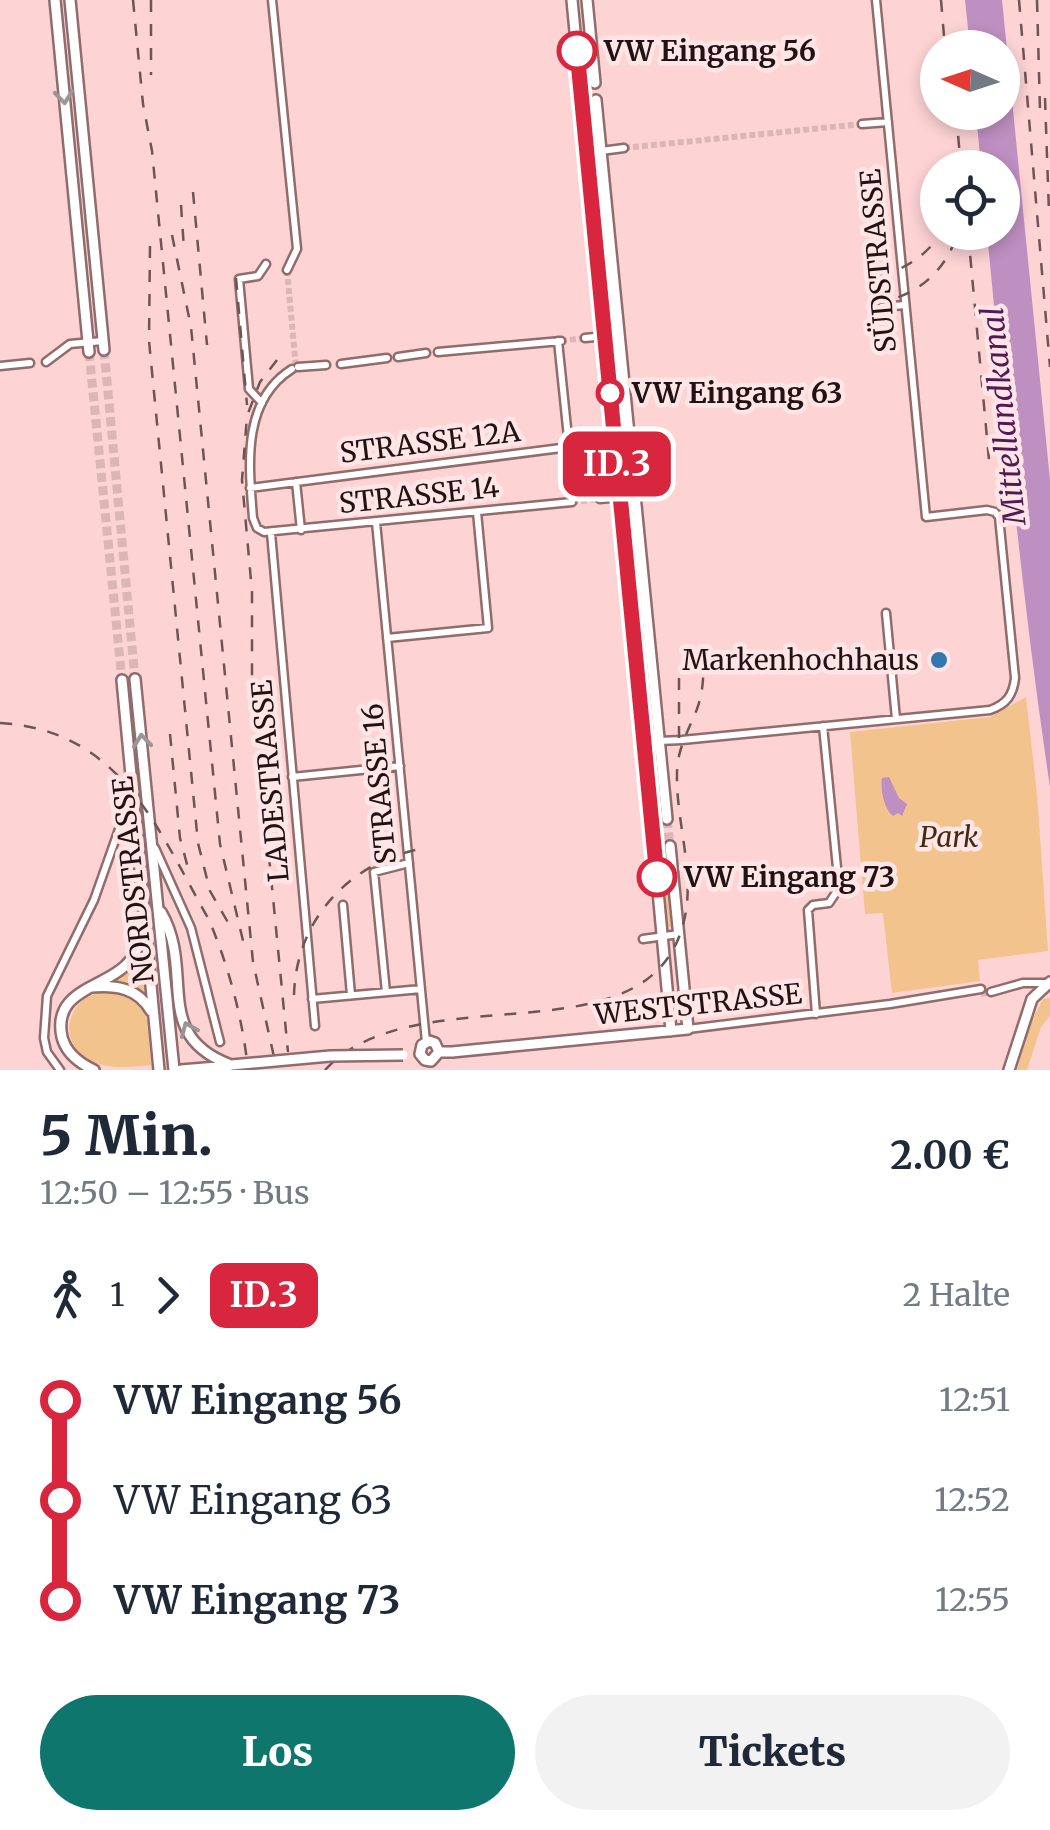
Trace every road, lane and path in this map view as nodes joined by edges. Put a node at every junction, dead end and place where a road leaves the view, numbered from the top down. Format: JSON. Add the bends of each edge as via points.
{"nodes":[{"id":1,"x":55,"y":0,"type":"edge"},
{"id":2,"x":70,"y":0,"type":"edge"},
{"id":3,"x":272,"y":0,"type":"edge"},
{"id":4,"x":572,"y":0,"type":"edge"},
{"id":5,"x":587,"y":0,"type":"edge"},
{"id":6,"x":876,"y":0,"type":"edge"},
{"id":7,"x":595,"y":83,"type":"dead end"},
{"id":8,"x":580,"y":84,"type":"dead end"},
{"id":9,"x":596,"y":100,"type":"dead end"},
{"id":10,"x":582,"y":101,"type":"dead end"},
{"id":11,"x":888,"y":122,"type":"junction"},
{"id":12,"x":862,"y":124,"type":"tunnel mouth"},
{"id":13,"x":624,"y":148,"type":"tunnel mouth"},
{"id":14,"x":601,"y":150,"type":"junction"},
{"id":15,"x":587,"y":151,"type":"junction"},
{"id":16,"x":90,"y":204,"type":"junction"},
{"id":17,"x":75,"y":205,"type":"junction"},
{"id":18,"x":92,"y":222,"type":"junction"},
{"id":19,"x":77,"y":224,"type":"junction"},
{"id":20,"x":266,"y":264,"type":"dead end"},
{"id":21,"x":287,"y":270,"type":"tunnel mouth"},
{"id":22,"x":905,"y":305,"type":"junction"},
{"id":23,"x":882,"y":308,"type":"dead end"},
{"id":24,"x":619,"y":335,"type":"junction"},
{"id":25,"x":605,"y":336,"type":"junction"},
{"id":26,"x":584,"y":338,"type":"tunnel mouth"},
{"id":27,"x":104,"y":346,"type":"joint"},
{"id":28,"x":88,"y":347,"type":"junction"},
{"id":29,"x":438,"y":352,"type":"dead end"},
{"id":30,"x":426,"y":353,"type":"dead end"},
{"id":31,"x":398,"y":357,"type":"dead end"},
{"id":32,"x":388,"y":358,"type":"dead end"},
{"id":33,"x":46,"y":362,"type":"dead end"},
{"id":34,"x":30,"y":363,"type":"dead end"},
{"id":35,"x":340,"y":364,"type":"dead end"},
{"id":36,"x":326,"y":365,"type":"dead end"},
{"id":37,"x":0,"y":366,"type":"edge"},
{"id":38,"x":262,"y":403,"type":"junction"},
{"id":39,"x":296,"y":482,"type":"junction"},
{"id":40,"x":250,"y":488,"type":"junction"},
{"id":41,"x":634,"y":492,"type":"junction"},
{"id":42,"x":620,"y":493,"type":"junction"},
{"id":43,"x":600,"y":499,"type":"tunnel mouth"},
{"id":44,"x":572,"y":502,"type":"tunnel mouth"},
{"id":45,"x":477,"y":512,"type":"junction"},
{"id":46,"x":376,"y":522,"type":"junction"},
{"id":47,"x":301,"y":530,"type":"junction"},
{"id":48,"x":271,"y":533,"type":"junction"},
{"id":49,"x":645,"y":601,"type":"junction"},
{"id":50,"x":630,"y":603,"type":"junction"},
{"id":51,"x":886,"y":613,"type":"dead end"},
{"id":52,"x":388,"y":638,"type":"junction"},
{"id":53,"x":652,"y":676,"type":"junction"},
{"id":54,"x":638,"y":678,"type":"junction"},
{"id":55,"x":896,"y":719,"type":"junction"},
{"id":56,"x":823,"y":726,"type":"junction"},
{"id":57,"x":658,"y":741,"type":"junction"},
{"id":58,"x":644,"y":744,"type":"junction"},
{"id":59,"x":400,"y":766,"type":"junction"},
{"id":60,"x":292,"y":777,"type":"junction"},
{"id":61,"x":132,"y":794,"type":"junction"},
{"id":62,"x":667,"y":819,"type":"tunnel mouth"},
{"id":63,"x":652,"y":822,"type":"tunnel mouth"},
{"id":64,"x":119,"y":833,"type":"junction"},
{"id":65,"x":136,"y":836,"type":"junction"},
{"id":66,"x":152,"y":842,"type":"junction"},
{"id":67,"x":670,"y":846,"type":"tunnel mouth"},
{"id":68,"x":654,"y":848,"type":"tunnel mouth"},
{"id":69,"x":409,"y":863,"type":"junction"},
{"id":70,"x":142,"y":896,"type":"junction"},
{"id":71,"x":343,"y":905,"type":"dead end"},
{"id":72,"x":158,"y":908,"type":"junction"},
{"id":73,"x":679,"y":934,"type":"junction"},
{"id":74,"x":662,"y":935,"type":"junction"},
{"id":75,"x":643,"y":939,"type":"dead end"},
{"id":76,"x":1049,"y":983,"type":"edge"},
{"id":77,"x":88,"y":987,"type":"junction"},
{"id":78,"x":1014,"y":987,"type":"junction"},
{"id":79,"x":421,"y":989,"type":"junction"},
{"id":80,"x":386,"y":992,"type":"junction"},
{"id":81,"x":351,"y":995,"type":"junction"},
{"id":82,"x":1034,"y":996,"type":"junction"},
{"id":83,"x":312,"y":999,"type":"junction"},
{"id":84,"x":816,"y":1014,"type":"junction"},
{"id":85,"x":154,"y":1020,"type":"junction"},
{"id":86,"x":314,"y":1026,"type":"dead end"},
{"id":87,"x":688,"y":1030,"type":"junction"},
{"id":88,"x":671,"y":1031,"type":"junction"},
{"id":89,"x":220,"y":1042,"type":"dead end"},
{"id":90,"x":426,"y":1042,"type":"junction"},
{"id":91,"x":439,"y":1052,"type":"junction"},
{"id":92,"x":426,"y":1062,"type":"edge"},
{"id":93,"x":228,"y":1068,"type":"edge"},
{"id":94,"x":60,"y":1070,"type":"edge"},
{"id":95,"x":94,"y":1070,"type":"edge"},
{"id":96,"x":159,"y":1070,"type":"edge"},
{"id":97,"x":177,"y":1070,"type":"edge"},
{"id":98,"x":1009,"y":1070,"type":"edge"}],
"edges":[{"from":1,"to":17,"type":"street","one_way":true},
{"from":2,"to":16,"type":"street"},
{"from":3,"to":21,"type":"street","via":[[296,249]]},
{"from":4,"to":8,"type":"street"},
{"from":5,"to":7,"type":"street"},
{"from":6,"to":11,"type":"street","name":"SÜDSTRASSE"},
{"from":9,"to":14,"type":"street"},
{"from":10,"to":15,"type":"street"},
{"from":11,"to":12,"type":"street"},
{"from":11,"to":22,"type":"street","name":"SÜDSTRASSE"},
{"from":13,"to":14,"type":"street"},
{"from":14,"to":15,"type":"street","via":[[594,158]]},
{"from":14,"to":24,"type":"street"},
{"from":15,"to":25,"type":"street"},
{"from":16,"to":17,"type":"street"},
{"from":16,"to":18,"type":"street"},
{"from":17,"to":19,"type":"street"},
{"from":18,"to":19,"type":"street"},
{"from":18,"to":27,"type":"street"},
{"from":19,"to":28,"type":"street"},
{"from":20,"to":38,"type":"street","via":[[258,276],[239,279],[249,389]]},
{"from":22,"to":23,"type":"street"},
{"from":22,"to":55,"type":"street","name":"SÜDSTRASSE","via":[[926,517],[987,510],[999,517],[1016,678],[1000,707]]},
{"from":24,"to":25,"type":"street","via":[[612,343]]},
{"from":24,"to":41,"type":"street"},
{"from":25,"to":26,"type":"street"},
{"from":25,"to":42,"type":"street"},
{"from":27,"to":28,"type":"street"},
{"from":28,"to":33,"type":"street","via":[[70,344]]},
{"from":29,"to":39,"type":"street","name":"STRASSE 12A","via":[[559,341],[569,447]]},
{"from":30,"to":31,"type":"street"},
{"from":32,"to":35,"type":"street"},
{"from":34,"to":37,"type":"street"},
{"from":36,"to":38,"type":"street","via":[[295,368]]},
{"from":38,"to":40,"type":"street","via":[[249,452]]},
{"from":39,"to":40,"type":"street","name":"STRASSE 12A"},
{"from":39,"to":47,"type":"street"},
{"from":40,"to":48,"type":"street","via":[[252,518]]},
{"from":41,"to":42,"type":"street","via":[[630,500]]},
{"from":41,"to":42,"type":"street","via":[[628,484]]},
{"from":41,"to":49,"type":"street"},
{"from":42,"to":43,"type":"street"},
{"from":42,"to":50,"type":"street"},
{"from":44,"to":45,"type":"street","name":"STRASSE 14"},
{"from":45,"to":46,"type":"street","name":"STRASSE 14"},
{"from":45,"to":52,"type":"street","via":[[488,628]]},
{"from":46,"to":47,"type":"street","name":"STRASSE 14"},
{"from":46,"to":52,"type":"street","name":"STRASSE 16"},
{"from":47,"to":48,"type":"street","name":"STRASSE 14"},
{"from":48,"to":60,"type":"street","name":"LADESTRASSE"},
{"from":49,"to":50,"type":"street"},
{"from":49,"to":53,"type":"street"},
{"from":50,"to":54,"type":"street"},
{"from":51,"to":55,"type":"street"},
{"from":52,"to":59,"type":"street","name":"STRASSE 16"},
{"from":53,"to":54,"type":"street"},
{"from":53,"to":57,"type":"street"},
{"from":54,"to":58,"type":"street"},
{"from":55,"to":56,"type":"street"},
{"from":56,"to":57,"type":"street"},
{"from":56,"to":84,"type":"street","via":[[839,888],[829,902],[808,910]]},
{"from":57,"to":58,"type":"street","via":[[650,735]]},
{"from":57,"to":62,"type":"street"},
{"from":58,"to":63,"type":"street"},
{"from":59,"to":60,"type":"street"},
{"from":59,"to":69,"type":"street","name":"STRASSE 16"},
{"from":60,"to":83,"type":"street","name":"LADESTRASSE"},
{"from":61,"to":64,"type":"street"},
{"from":61,"to":65,"type":"street","name":"NORDSTRASSE"},
{"from":66,"to":61,"type":"street","name":"NORDSTRASSE","one_way":true,"via":[[136,683],[122,684]]},
{"from":64,"to":65,"type":"street"},
{"from":64,"to":94,"type":"street","via":[[47,996],[44,1038]]},
{"from":65,"to":70,"type":"street","name":"NORDSTRASSE"},
{"from":66,"to":72,"type":"street","name":"NORDSTRASSE"},
{"from":66,"to":89,"type":"street","via":[[191,928]]},
{"from":67,"to":73,"type":"street"},
{"from":68,"to":74,"type":"street"},
{"from":69,"to":79,"type":"street","name":"STRASSE 16"},
{"from":69,"to":80,"type":"street","via":[[374,872]]},
{"from":70,"to":77,"type":"street","via":[[134,957]]},
{"from":70,"to":85,"type":"street","name":"NORDSTRASSE"},
{"from":71,"to":81,"type":"street"},
{"from":93,"to":72,"type":"street","one_way":true,"via":[[200,1050],[186,1031],[173,938]]},
{"from":72,"to":97,"type":"street","name":"NORDSTRASSE"},
{"from":73,"to":74,"type":"street"},
{"from":73,"to":87,"type":"street"},
{"from":74,"to":75,"type":"street"},
{"from":74,"to":88,"type":"street"},
{"from":76,"to":78,"type":"street","name":"WESTSTRASSE"},
{"from":76,"to":82,"type":"street"},
{"from":77,"to":85,"type":"street","via":[[134,992]]},
{"from":77,"to":95,"type":"street","via":[[70,1001],[61,1030],[72,1056]]},
{"from":78,"to":82,"type":"street"},
{"from":78,"to":84,"type":"street","name":"WESTSTRASSE"},
{"from":79,"to":80,"type":"street"},
{"from":79,"to":90,"type":"street","name":"STRASSE 16"},
{"from":80,"to":81,"type":"street"},
{"from":81,"to":83,"type":"street"},
{"from":82,"to":98,"type":"street"},
{"from":83,"to":86,"type":"street","name":"LADESTRASSE"},
{"from":84,"to":87,"type":"street","name":"WESTSTRASSE"},
{"from":85,"to":96,"type":"street","name":"NORDSTRASSE"},
{"from":87,"to":88,"type":"street","name":"WESTSTRASSE"},
{"from":88,"to":91,"type":"street","name":"WESTSTRASSE"},
{"from":90,"to":91,"type":"street"},
{"from":90,"to":92,"type":"street"},
{"from":91,"to":92,"type":"street"},
{"from":92,"to":93,"type":"street","bridge":true,"via":[[403,1055],[330,1056]]},
{"from":93,"to":97,"type":"street"}]}
